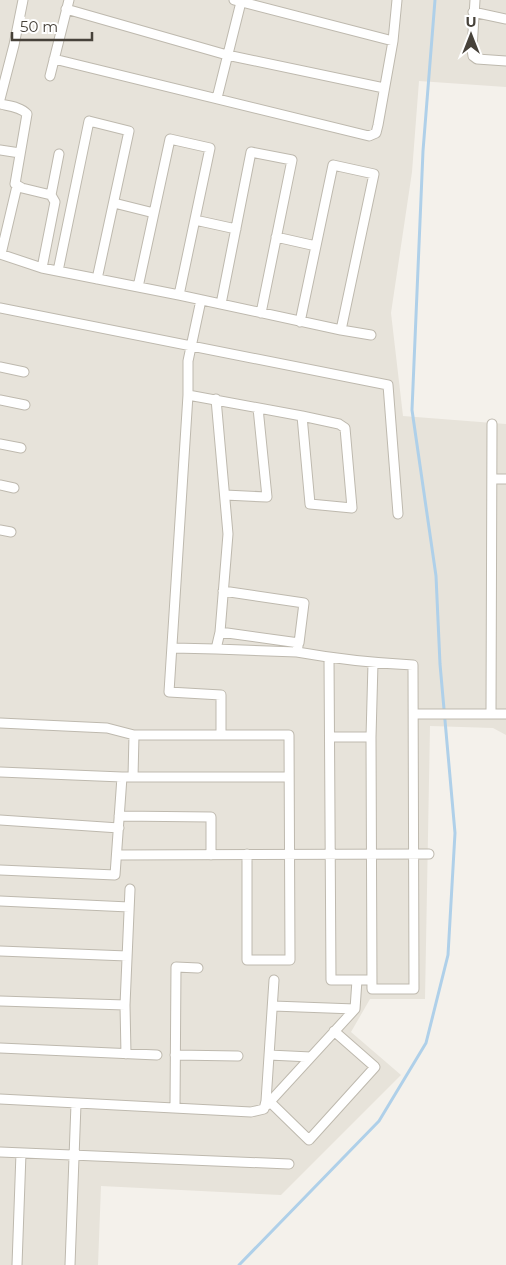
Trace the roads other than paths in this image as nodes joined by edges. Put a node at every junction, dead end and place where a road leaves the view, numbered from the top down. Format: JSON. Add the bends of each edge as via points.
{"nodes":[{"id":1,"x":23,"y":0,"type":"edge"},
{"id":2,"x":398,"y":0,"type":"edge"},
{"id":3,"x":475,"y":0,"type":"edge"},
{"id":4,"x":238,"y":1,"type":"edge"},
{"id":5,"x":67,"y":4,"type":"edge"},
{"id":6,"x":474,"y":12,"type":"junction"},
{"id":7,"x":506,"y":19,"type":"edge"},
{"id":8,"x":393,"y":40,"type":"junction"},
{"id":9,"x":227,"y":55,"type":"junction"},
{"id":10,"x":54,"y":59,"type":"junction"},
{"id":11,"x":506,"y":61,"type":"edge"},
{"id":12,"x":50,"y":76,"type":"dead end"},
{"id":13,"x":384,"y":88,"type":"junction"},
{"id":14,"x":0,"y":98,"type":"edge"},
{"id":15,"x":217,"y":98,"type":"junction"},
{"id":16,"x":0,"y":104,"type":"edge"},
{"id":17,"x":0,"y":150,"type":"edge"},
{"id":18,"x":20,"y":153,"type":"junction"},
{"id":19,"x":59,"y":154,"type":"dead end"},
{"id":20,"x":17,"y":186,"type":"junction"},
{"id":21,"x":51,"y":195,"type":"junction"},
{"id":22,"x":114,"y":203,"type":"junction"},
{"id":23,"x":154,"y":213,"type":"junction"},
{"id":24,"x":195,"y":220,"type":"junction"},
{"id":25,"x":236,"y":229,"type":"junction"},
{"id":26,"x":276,"y":237,"type":"junction"},
{"id":27,"x":316,"y":246,"type":"junction"},
{"id":28,"x":1,"y":254,"type":"edge"},
{"id":29,"x":42,"y":268,"type":"junction"},
{"id":30,"x":58,"y":271,"type":"junction"},
{"id":31,"x":97,"y":279,"type":"junction"},
{"id":32,"x":138,"y":287,"type":"junction"},
{"id":33,"x":179,"y":295,"type":"junction"},
{"id":34,"x":201,"y":300,"type":"junction"},
{"id":35,"x":221,"y":304,"type":"junction"},
{"id":36,"x":0,"y":308,"type":"edge"},
{"id":37,"x":261,"y":313,"type":"junction"},
{"id":38,"x":300,"y":322,"type":"junction"},
{"id":39,"x":341,"y":330,"type":"junction"},
{"id":40,"x":372,"y":335,"type":"dead end"},
{"id":41,"x":192,"y":346,"type":"junction"},
{"id":42,"x":0,"y":366,"type":"edge"},
{"id":43,"x":24,"y":372,"type":"dead end"},
{"id":44,"x":188,"y":395,"type":"junction"},
{"id":45,"x":0,"y":400,"type":"edge"},
{"id":46,"x":216,"y":400,"type":"junction"},
{"id":47,"x":24,"y":405,"type":"dead end"},
{"id":48,"x":258,"y":408,"type":"junction"},
{"id":49,"x":302,"y":416,"type":"junction"},
{"id":50,"x":492,"y":424,"type":"dead end"},
{"id":51,"x":0,"y":444,"type":"edge"},
{"id":52,"x":21,"y":448,"type":"dead end"},
{"id":53,"x":492,"y":479,"type":"junction"},
{"id":54,"x":506,"y":479,"type":"edge"},
{"id":55,"x":0,"y":485,"type":"edge"},
{"id":56,"x":14,"y":488,"type":"dead end"},
{"id":57,"x":225,"y":495,"type":"junction"},
{"id":58,"x":398,"y":514,"type":"dead end"},
{"id":59,"x":0,"y":530,"type":"edge"},
{"id":60,"x":11,"y":532,"type":"dead end"},
{"id":61,"x":223,"y":590,"type":"junction"},
{"id":62,"x":220,"y":632,"type":"junction"},
{"id":63,"x":298,"y":647,"type":"junction"},
{"id":64,"x":173,"y":648,"type":"junction"},
{"id":65,"x":216,"y":649,"type":"junction"},
{"id":66,"x":329,"y":658,"type":"junction"},
{"id":67,"x":372,"y":663,"type":"junction"},
{"id":68,"x":414,"y":714,"type":"junction"},
{"id":69,"x":491,"y":714,"type":"junction"},
{"id":70,"x":506,"y":714,"type":"edge"},
{"id":71,"x":0,"y":723,"type":"edge"},
{"id":72,"x":134,"y":735,"type":"junction"},
{"id":73,"x":220,"y":735,"type":"junction"},
{"id":74,"x":330,"y":737,"type":"junction"},
{"id":75,"x":371,"y":737,"type":"junction"},
{"id":76,"x":0,"y":772,"type":"edge"},
{"id":77,"x":122,"y":777,"type":"junction"},
{"id":78,"x":133,"y":777,"type":"junction"},
{"id":79,"x":289,"y":777,"type":"junction"},
{"id":80,"x":119,"y":816,"type":"junction"},
{"id":81,"x":0,"y":820,"type":"edge"},
{"id":82,"x":118,"y":828,"type":"junction"},
{"id":83,"x":247,"y":854,"type":"junction"},
{"id":84,"x":289,"y":854,"type":"junction"},
{"id":85,"x":330,"y":854,"type":"junction"},
{"id":86,"x":372,"y":854,"type":"junction"},
{"id":87,"x":414,"y":854,"type":"junction"},
{"id":88,"x":429,"y":854,"type":"dead end"},
{"id":89,"x":117,"y":855,"type":"junction"},
{"id":90,"x":211,"y":855,"type":"junction"},
{"id":91,"x":0,"y":870,"type":"edge"},
{"id":92,"x":130,"y":889,"type":"dead end"},
{"id":93,"x":0,"y":901,"type":"edge"},
{"id":94,"x":129,"y":907,"type":"junction"},
{"id":95,"x":0,"y":951,"type":"edge"},
{"id":96,"x":127,"y":956,"type":"junction"},
{"id":97,"x":198,"y":968,"type":"dead end"},
{"id":98,"x":274,"y":980,"type":"dead end"},
{"id":99,"x":357,"y":980,"type":"junction"},
{"id":100,"x":372,"y":980,"type":"junction"},
{"id":101,"x":0,"y":1000,"type":"edge"},
{"id":102,"x":125,"y":1005,"type":"junction"},
{"id":103,"x":273,"y":1006,"type":"junction"},
{"id":104,"x":355,"y":1009,"type":"junction"},
{"id":105,"x":334,"y":1031,"type":"junction"},
{"id":106,"x":0,"y":1048,"type":"edge"},
{"id":107,"x":126,"y":1054,"type":"junction"},
{"id":108,"x":156,"y":1055,"type":"dead end"},
{"id":109,"x":176,"y":1055,"type":"junction"},
{"id":110,"x":270,"y":1055,"type":"junction"},
{"id":111,"x":238,"y":1056,"type":"dead end"},
{"id":112,"x":311,"y":1057,"type":"junction"},
{"id":113,"x":0,"y":1100,"type":"edge"},
{"id":114,"x":76,"y":1104,"type":"junction"},
{"id":115,"x":268,"y":1104,"type":"junction"},
{"id":116,"x":175,"y":1107,"type":"junction"},
{"id":117,"x":0,"y":1152,"type":"edge"},
{"id":118,"x":21,"y":1152,"type":"junction"},
{"id":119,"x":74,"y":1155,"type":"junction"},
{"id":120,"x":289,"y":1164,"type":"dead end"},
{"id":121,"x":17,"y":1265,"type":"edge"},
{"id":122,"x":70,"y":1265,"type":"edge"}],
"edges":[{"from":1,"to":14,"type":"street"},
{"from":2,"to":8,"type":"street"},
{"from":3,"to":6,"type":"street"},
{"from":4,"to":8,"type":"street"},
{"from":4,"to":9,"type":"street"},
{"from":5,"to":9,"type":"street"},
{"from":5,"to":10,"type":"street"},
{"from":6,"to":7,"type":"street"},
{"from":6,"to":11,"type":"street","via":[[473,56]]},
{"from":8,"to":13,"type":"street"},
{"from":9,"to":13,"type":"street"},
{"from":9,"to":15,"type":"street"},
{"from":10,"to":12,"type":"street"},
{"from":10,"to":15,"type":"street"},
{"from":13,"to":15,"type":"street","via":[[376,133],[369,136]]},
{"from":16,"to":18,"type":"street","via":[[19,108],[27,114]]},
{"from":17,"to":18,"type":"street"},
{"from":18,"to":20,"type":"street","via":[[14,181]]},
{"from":19,"to":21,"type":"street"},
{"from":20,"to":21,"type":"street"},
{"from":20,"to":28,"type":"street"},
{"from":21,"to":29,"type":"street","via":[[54,202]]},
{"from":22,"to":23,"type":"street"},
{"from":22,"to":30,"type":"street","via":[[129,131],[89,121]]},
{"from":22,"to":31,"type":"street"},
{"from":23,"to":24,"type":"street","via":[[170,139],[210,148]]},
{"from":23,"to":32,"type":"street"},
{"from":24,"to":25,"type":"street"},
{"from":24,"to":33,"type":"street"},
{"from":25,"to":26,"type":"street","via":[[252,152],[292,160]]},
{"from":25,"to":35,"type":"street"},
{"from":26,"to":27,"type":"street"},
{"from":26,"to":37,"type":"street"},
{"from":27,"to":38,"type":"street"},
{"from":27,"to":39,"type":"street","via":[[334,165],[374,174]]},
{"from":28,"to":29,"type":"street"},
{"from":29,"to":30,"type":"street"},
{"from":30,"to":31,"type":"street"},
{"from":31,"to":32,"type":"street"},
{"from":32,"to":33,"type":"street"},
{"from":33,"to":34,"type":"street"},
{"from":34,"to":35,"type":"street"},
{"from":34,"to":41,"type":"street"},
{"from":35,"to":37,"type":"street"},
{"from":36,"to":41,"type":"street"},
{"from":37,"to":38,"type":"street"},
{"from":38,"to":39,"type":"street"},
{"from":39,"to":40,"type":"street"},
{"from":41,"to":44,"type":"street","via":[[188,361]]},
{"from":41,"to":58,"type":"street","via":[[388,386]]},
{"from":42,"to":43,"type":"street"},
{"from":44,"to":46,"type":"street"},
{"from":44,"to":64,"type":"street"},
{"from":45,"to":47,"type":"street"},
{"from":46,"to":48,"type":"street"},
{"from":46,"to":57,"type":"street"},
{"from":48,"to":49,"type":"street"},
{"from":48,"to":57,"type":"street","via":[[267,497]]},
{"from":49,"to":49,"type":"street","via":[[310,504],[352,508],[346,428]]},
{"from":50,"to":53,"type":"street"},
{"from":51,"to":52,"type":"street"},
{"from":53,"to":54,"type":"street"},
{"from":53,"to":69,"type":"street"},
{"from":55,"to":56,"type":"street"},
{"from":57,"to":61,"type":"street","via":[[228,534]]},
{"from":59,"to":60,"type":"street"},
{"from":61,"to":62,"type":"street"},
{"from":61,"to":63,"type":"street","via":[[304,602]]},
{"from":62,"to":63,"type":"street"},
{"from":62,"to":65,"type":"street"},
{"from":63,"to":65,"type":"street"},
{"from":63,"to":66,"type":"street"},
{"from":64,"to":65,"type":"street"},
{"from":64,"to":73,"type":"street","via":[[169,692],[221,695]]},
{"from":66,"to":67,"type":"street"},
{"from":66,"to":74,"type":"street"},
{"from":67,"to":68,"type":"street","via":[[413,665]]},
{"from":67,"to":75,"type":"street"},
{"from":68,"to":69,"type":"street"},
{"from":68,"to":87,"type":"street"},
{"from":69,"to":70,"type":"street"},
{"from":71,"to":72,"type":"street","via":[[107,728]]},
{"from":72,"to":73,"type":"street"},
{"from":72,"to":78,"type":"street"},
{"from":73,"to":79,"type":"street","via":[[289,735]]},
{"from":74,"to":75,"type":"street"},
{"from":74,"to":85,"type":"street"},
{"from":75,"to":86,"type":"street"},
{"from":76,"to":77,"type":"street"},
{"from":77,"to":78,"type":"street"},
{"from":77,"to":80,"type":"street"},
{"from":78,"to":79,"type":"street"},
{"from":79,"to":84,"type":"street"},
{"from":80,"to":82,"type":"street"},
{"from":80,"to":90,"type":"street","via":[[211,817]]},
{"from":81,"to":82,"type":"street"},
{"from":82,"to":89,"type":"street"},
{"from":83,"to":84,"type":"street"},
{"from":83,"to":84,"type":"street","via":[[247,960],[290,960]]},
{"from":83,"to":90,"type":"street"},
{"from":84,"to":85,"type":"street"},
{"from":85,"to":86,"type":"street"},
{"from":85,"to":99,"type":"street","via":[[331,980]]},
{"from":86,"to":87,"type":"street"},
{"from":86,"to":100,"type":"street"},
{"from":87,"to":88,"type":"street"},
{"from":87,"to":100,"type":"street","via":[[414,989],[372,989]]},
{"from":89,"to":90,"type":"street"},
{"from":89,"to":91,"type":"street","via":[[115,875]]},
{"from":92,"to":94,"type":"street"},
{"from":93,"to":94,"type":"street"},
{"from":94,"to":96,"type":"street"},
{"from":95,"to":96,"type":"street"},
{"from":96,"to":102,"type":"street"},
{"from":97,"to":109,"type":"street","via":[[176,968]]},
{"from":98,"to":103,"type":"street"},
{"from":99,"to":100,"type":"street"},
{"from":99,"to":104,"type":"street"},
{"from":101,"to":102,"type":"street"},
{"from":102,"to":107,"type":"street"},
{"from":103,"to":104,"type":"street"},
{"from":103,"to":110,"type":"street"},
{"from":104,"to":105,"type":"street"},
{"from":105,"to":112,"type":"street"},
{"from":105,"to":115,"type":"street","via":[[375,1067],[309,1140]]},
{"from":106,"to":107,"type":"street"},
{"from":107,"to":108,"type":"street"},
{"from":109,"to":111,"type":"street"},
{"from":109,"to":116,"type":"street"},
{"from":110,"to":112,"type":"street"},
{"from":110,"to":115,"type":"street"},
{"from":112,"to":115,"type":"street"},
{"from":113,"to":114,"type":"street"},
{"from":114,"to":116,"type":"street"},
{"from":114,"to":119,"type":"street"},
{"from":115,"to":116,"type":"street","via":[[264,1109],[251,1112]]},
{"from":117,"to":118,"type":"street"},
{"from":118,"to":119,"type":"street"},
{"from":118,"to":121,"type":"street"},
{"from":119,"to":120,"type":"street"},
{"from":119,"to":122,"type":"street"}]}
